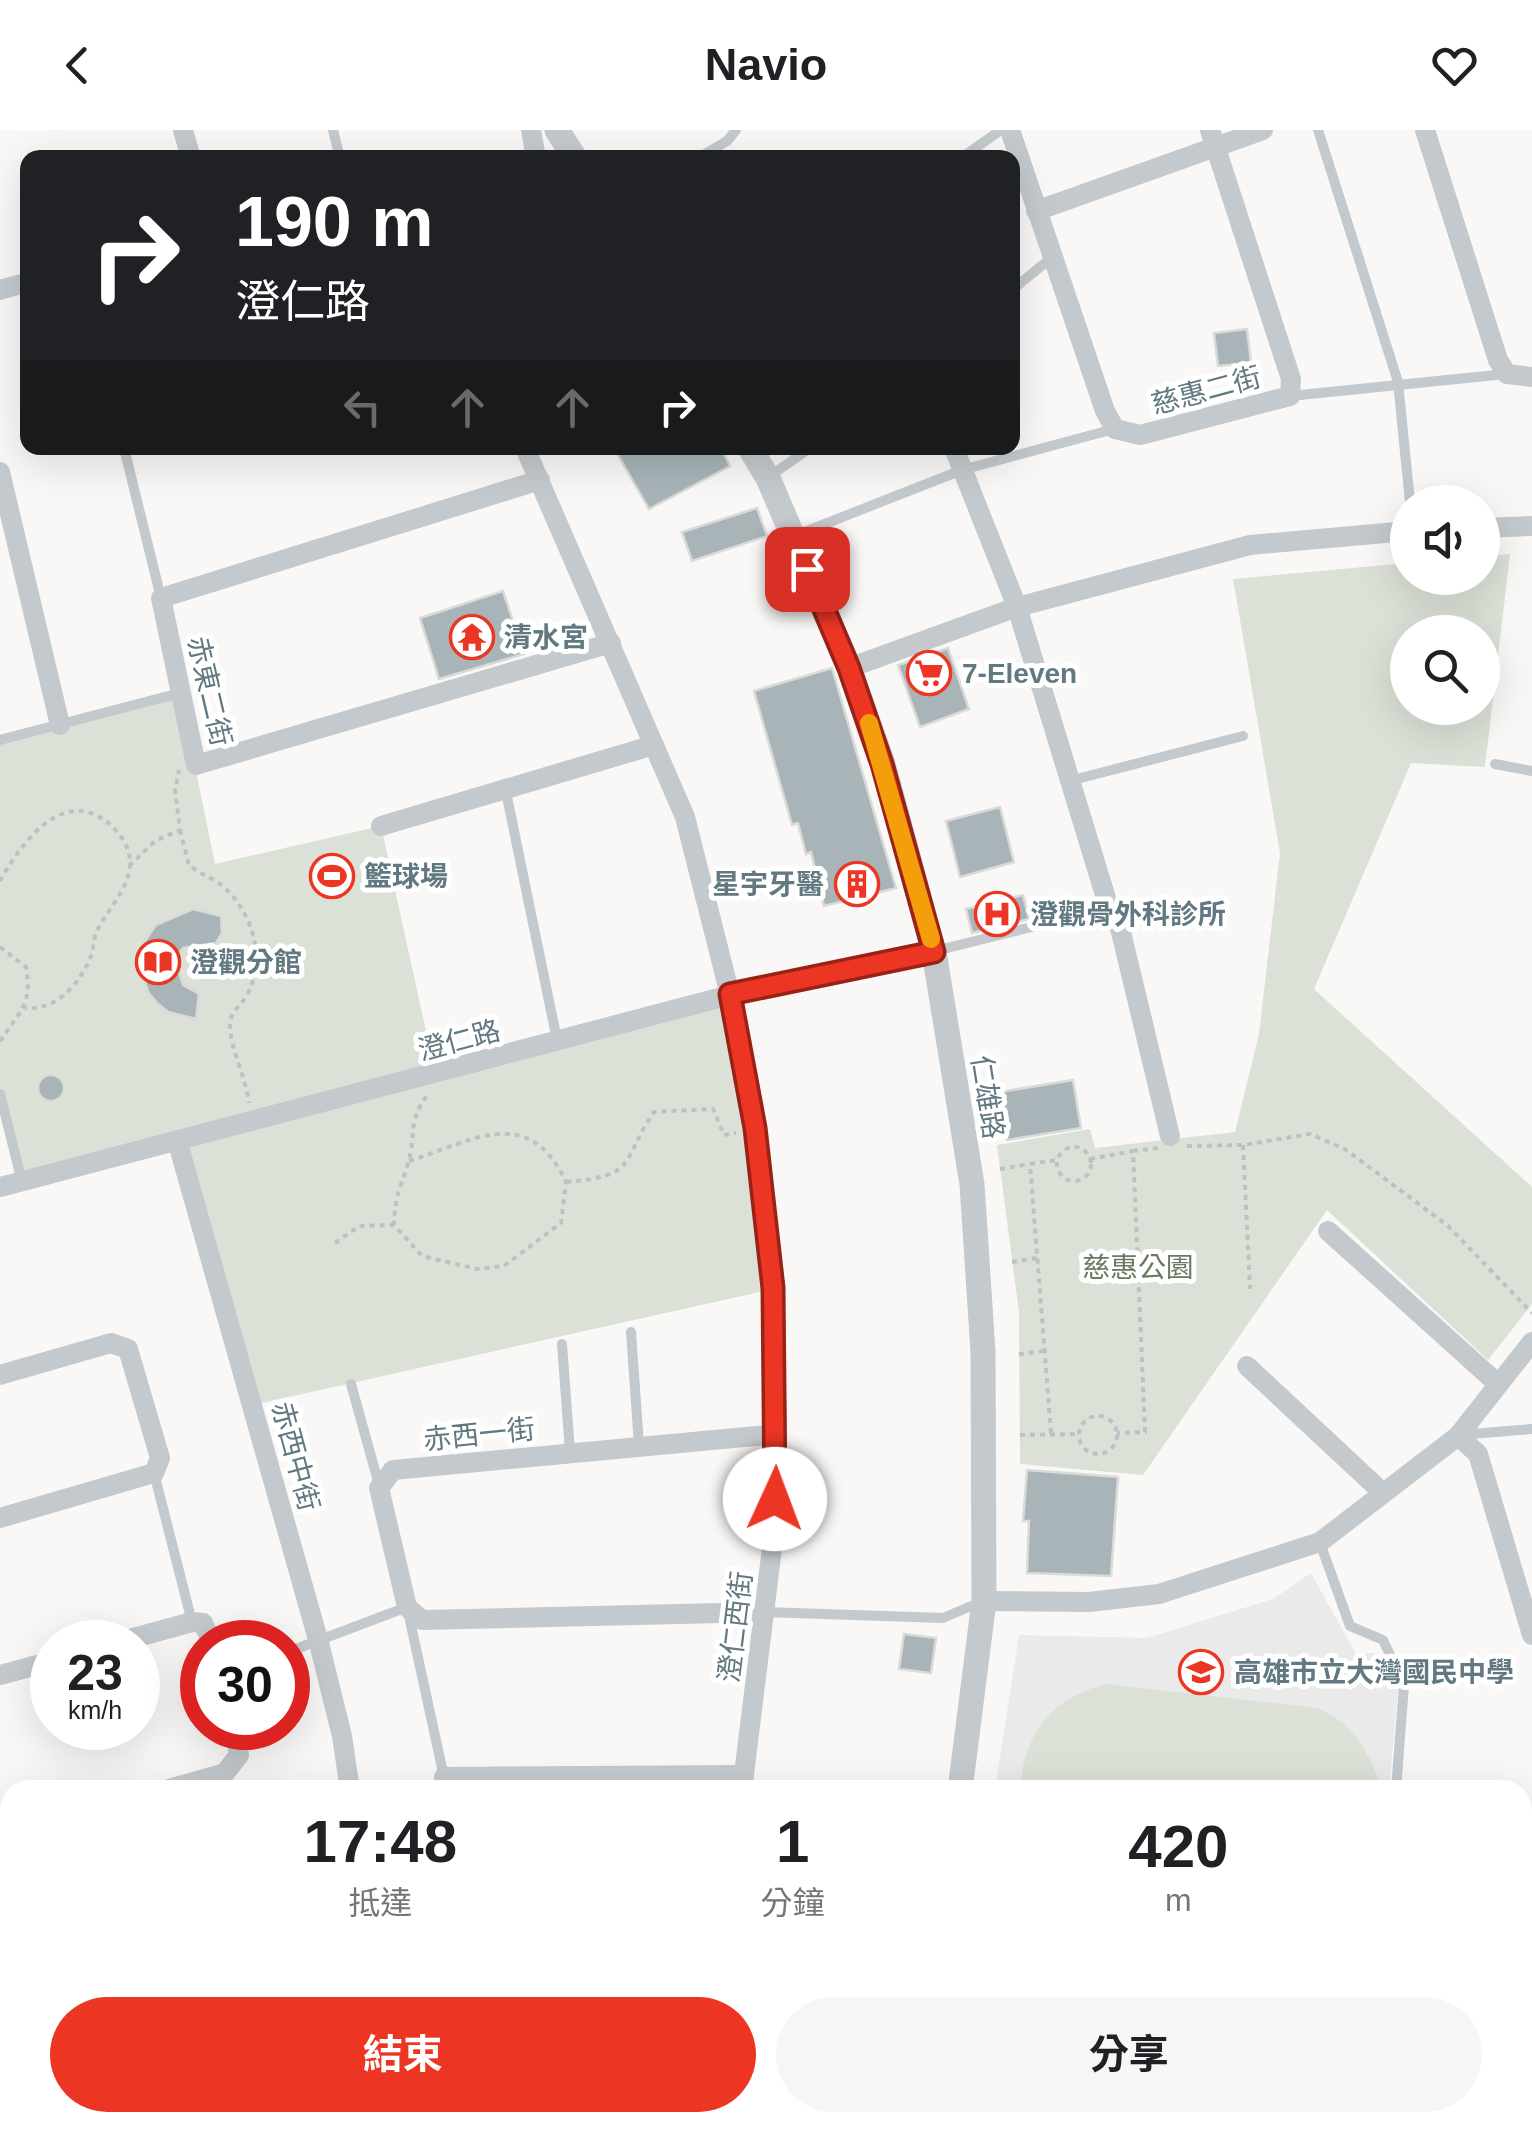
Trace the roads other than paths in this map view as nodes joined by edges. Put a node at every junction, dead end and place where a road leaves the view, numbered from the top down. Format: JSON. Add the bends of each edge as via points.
{"nodes":[{"id":1,"x":736,"y":130,"type":"edge"},
{"id":2,"x":1001,"y":130,"type":"edge"},
{"id":3,"x":1264,"y":130,"type":"edge"},
{"id":4,"x":1318,"y":130,"type":"edge"},
{"id":5,"x":1425,"y":130,"type":"edge"},
{"id":6,"x":1213,"y":138,"type":"edge"},
{"id":7,"x":712,"y":150,"type":"edge"},
{"id":8,"x":972,"y":150,"type":"edge"},
{"id":9,"x":1020,"y":161,"type":"edge"},
{"id":10,"x":1036,"y":210,"type":"junction"},
{"id":11,"x":1051,"y":258,"type":"junction"},
{"id":12,"x":1020,"y":283,"type":"edge"},
{"id":13,"x":1507,"y":374,"type":"junction"},
{"id":14,"x":1532,"y":378,"type":"edge"},
{"id":15,"x":1398,"y":382,"type":"junction"},
{"id":16,"x":1290,"y":396,"type":"junction"},
{"id":17,"x":1115,"y":429,"type":"junction"},
{"id":18,"x":1020,"y":454,"type":"edge"},
{"id":19,"x":126,"y":455,"type":"edge"},
{"id":20,"x":528,"y":455,"type":"edge"},
{"id":21,"x":754,"y":455,"type":"edge"},
{"id":22,"x":800,"y":455,"type":"edge"},
{"id":23,"x":957,"y":455,"type":"edge"},
{"id":24,"x":1018,"y":455,"type":"edge"},
{"id":25,"x":962,"y":470,"type":"junction"},
{"id":26,"x":0,"y":472,"type":"edge"},
{"id":27,"x":768,"y":478,"type":"junction"},
{"id":28,"x":540,"y":480,"type":"junction"},
{"id":29,"x":1408,"y":485,"type":"edge"},
{"id":30,"x":1532,"y":526,"type":"edge"},
{"id":31,"x":1500,"y":527,"type":"edge"},
{"id":32,"x":1390,"y":533,"type":"edge"},
{"id":33,"x":793,"y":536,"type":"junction"},
{"id":34,"x":160,"y":598,"type":"junction"},
{"id":35,"x":1017,"y":607,"type":"junction"},
{"id":36,"x":611,"y":643,"type":"junction"},
{"id":37,"x":849,"y":668,"type":"junction"},
{"id":38,"x":180,"y":694,"type":"junction"},
{"id":39,"x":60,"y":725,"type":"junction"},
{"id":40,"x":1244,"y":736,"type":"dead end"},
{"id":41,"x":0,"y":740,"type":"edge"},
{"id":42,"x":654,"y":745,"type":"junction"},
{"id":43,"x":1495,"y":764,"type":"dead end"},
{"id":44,"x":1532,"y":771,"type":"edge"},
{"id":45,"x":1073,"y":780,"type":"junction"},
{"id":46,"x":505,"y":788,"type":"junction"},
{"id":47,"x":381,"y":826,"type":"dead end"},
{"id":48,"x":1109,"y":908,"type":"junction"},
{"id":49,"x":934,"y":952,"type":"junction"},
{"id":50,"x":730,"y":994,"type":"junction"},
{"id":51,"x":557,"y":1040,"type":"junction"},
{"id":52,"x":0,"y":1094,"type":"edge"},
{"id":53,"x":1170,"y":1136,"type":"dead end"},
{"id":54,"x":177,"y":1140,"type":"junction"},
{"id":55,"x":22,"y":1182,"type":"junction"},
{"id":56,"x":0,"y":1187,"type":"edge"},
{"id":57,"x":1328,"y":1232,"type":"dead end"},
{"id":58,"x":631,"y":1332,"type":"dead end"},
{"id":59,"x":1532,"y":1342,"type":"edge"},
{"id":60,"x":562,"y":1344,"type":"dead end"},
{"id":61,"x":1247,"y":1366,"type":"dead end"},
{"id":62,"x":0,"y":1375,"type":"edge"},
{"id":63,"x":351,"y":1384,"type":"dead end"},
{"id":64,"x":1498,"y":1384,"type":"junction"},
{"id":65,"x":1532,"y":1428,"type":"edge"},
{"id":66,"x":777,"y":1434,"type":"junction"},
{"id":67,"x":1458,"y":1436,"type":"junction"},
{"id":68,"x":639,"y":1445,"type":"junction"},
{"id":69,"x":570,"y":1452,"type":"junction"},
{"id":70,"x":154,"y":1473,"type":"junction"},
{"id":71,"x":380,"y":1488,"type":"junction"},
{"id":72,"x":1383,"y":1493,"type":"junction"},
{"id":73,"x":0,"y":1518,"type":"edge"},
{"id":74,"x":1320,"y":1542,"type":"junction"},
{"id":75,"x":984,"y":1601,"type":"junction"},
{"id":76,"x":407,"y":1607,"type":"junction"},
{"id":77,"x":764,"y":1612,"type":"junction"},
{"id":78,"x":191,"y":1620,"type":"edge"},
{"id":79,"x":1532,"y":1635,"type":"edge"},
{"id":80,"x":319,"y":1643,"type":"junction"},
{"id":81,"x":310,"y":1646,"type":"edge"},
{"id":82,"x":30,"y":1667,"type":"edge"},
{"id":83,"x":0,"y":1675,"type":"edge"},
{"id":84,"x":238,"y":1750,"type":"edge"},
{"id":85,"x":444,"y":1777,"type":"joint"},
{"id":86,"x":200,"y":1780,"type":"edge"},
{"id":87,"x":349,"y":1780,"type":"edge"},
{"id":88,"x":623,"y":1780,"type":"edge"},
{"id":89,"x":743,"y":1780,"type":"edge"},
{"id":90,"x":961,"y":1780,"type":"edge"},
{"id":91,"x":1397,"y":1780,"type":"edge"}],
"edges":[{"from":1,"to":7,"type":"lane"},
{"from":2,"to":8,"type":"lane"},
{"from":3,"to":6,"type":"street"},
{"from":4,"to":15,"type":"lane"},
{"from":5,"to":13,"type":"street"},
{"from":6,"to":10,"type":"street"},
{"from":6,"to":16,"type":"street","name":"慈惠二街"},
{"from":9,"to":10,"type":"street"},
{"from":10,"to":11,"type":"street"},
{"from":11,"to":12,"type":"lane"},
{"from":11,"to":17,"type":"street"},
{"from":13,"to":14,"type":"street"},
{"from":13,"to":15,"type":"lane"},
{"from":15,"to":16,"type":"lane"},
{"from":15,"to":29,"type":"lane"},
{"from":16,"to":17,"type":"street","name":"慈惠二街","via":[[1140,435]]},
{"from":17,"to":18,"type":"lane"},
{"from":19,"to":34,"type":"lane"},
{"from":20,"to":28,"type":"street","name":"澄仁西街"},
{"from":21,"to":27,"type":"street","name":"仁雄路"},
{"from":22,"to":27,"type":"lane"},
{"from":23,"to":25,"type":"street"},
{"from":24,"to":25,"type":"lane"},
{"from":25,"to":33,"type":"lane"},
{"from":25,"to":35,"type":"street"},
{"from":26,"to":39,"type":"street"},
{"from":27,"to":33,"type":"street","name":"仁雄路"},
{"from":28,"to":34,"type":"street"},
{"from":28,"to":36,"type":"street","name":"澄仁西街"},
{"from":30,"to":31,"type":"street"},
{"from":32,"to":35,"type":"street","via":[[1250,546]]},
{"from":33,"to":37,"type":"street","name":"仁雄路"},
{"from":34,"to":38,"type":"street","name":"赤東二街"},
{"from":35,"to":37,"type":"street"},
{"from":35,"to":45,"type":"street"},
{"from":36,"to":38,"type":"street","name":"赤東二街","via":[[196,765]]},
{"from":36,"to":42,"type":"street","name":"澄仁西街"},
{"from":37,"to":49,"type":"street","name":"仁雄路"},
{"from":38,"to":39,"type":"lane"},
{"from":39,"to":41,"type":"lane"},
{"from":40,"to":45,"type":"lane"},
{"from":42,"to":46,"type":"street"},
{"from":42,"to":50,"type":"street","name":"澄仁西街","via":[[685,816]]},
{"from":43,"to":44,"type":"lane"},
{"from":45,"to":48,"type":"street"},
{"from":46,"to":47,"type":"street"},
{"from":46,"to":51,"type":"lane"},
{"from":48,"to":49,"type":"lane"},
{"from":48,"to":53,"type":"street","via":[[1120,928]]},
{"from":49,"to":50,"type":"street","name":"澄仁路"},
{"from":49,"to":75,"type":"street","name":"仁雄路","via":[[972,1184],[983,1352]]},
{"from":50,"to":51,"type":"street","name":"澄仁路"},
{"from":50,"to":66,"type":"street","name":"澄仁西街","via":[[755,1128],[773,1288]]},
{"from":51,"to":54,"type":"street","name":"澄仁路"},
{"from":52,"to":55,"type":"lane"},
{"from":54,"to":55,"type":"street","name":"澄仁路"},
{"from":54,"to":80,"type":"street","name":"赤西中街"},
{"from":55,"to":56,"type":"street","name":"澄仁路"},
{"from":57,"to":64,"type":"street"},
{"from":58,"to":68,"type":"lane"},
{"from":59,"to":64,"type":"street"},
{"from":60,"to":69,"type":"lane"},
{"from":61,"to":72,"type":"street"},
{"from":62,"to":70,"type":"street","via":[[110,1343],[128,1350],[160,1458]]},
{"from":63,"to":71,"type":"lane"},
{"from":64,"to":67,"type":"street"},
{"from":65,"to":67,"type":"lane"},
{"from":66,"to":68,"type":"street","name":"赤西一街"},
{"from":66,"to":77,"type":"street","name":"澄仁西街"},
{"from":67,"to":72,"type":"street"},
{"from":67,"to":79,"type":"street","via":[[1478,1454]]},
{"from":68,"to":69,"type":"street","name":"赤西一街"},
{"from":69,"to":71,"type":"street","name":"赤西一街","via":[[393,1470]]},
{"from":70,"to":73,"type":"street"},
{"from":70,"to":78,"type":"lane"},
{"from":71,"to":76,"type":"street"},
{"from":72,"to":74,"type":"street"},
{"from":74,"to":75,"type":"street","via":[[1159,1594],[1090,1602]]},
{"from":74,"to":91,"type":"lane","via":[[1350,1626],[1383,1640],[1404,1684]]},
{"from":75,"to":77,"type":"lane","via":[[943,1618]]},
{"from":75,"to":90,"type":"street","name":"仁雄路"},
{"from":76,"to":77,"type":"street","via":[[422,1620]]},
{"from":76,"to":80,"type":"lane"},
{"from":76,"to":85,"type":"lane"},
{"from":77,"to":89,"type":"street","name":"澄仁西街"},
{"from":80,"to":81,"type":"lane"},
{"from":80,"to":87,"type":"street","name":"赤西中街"},
{"from":82,"to":83,"type":"street"},
{"from":84,"to":86,"type":"street","via":[[225,1773]]},
{"from":85,"to":88,"type":"street"}]}
